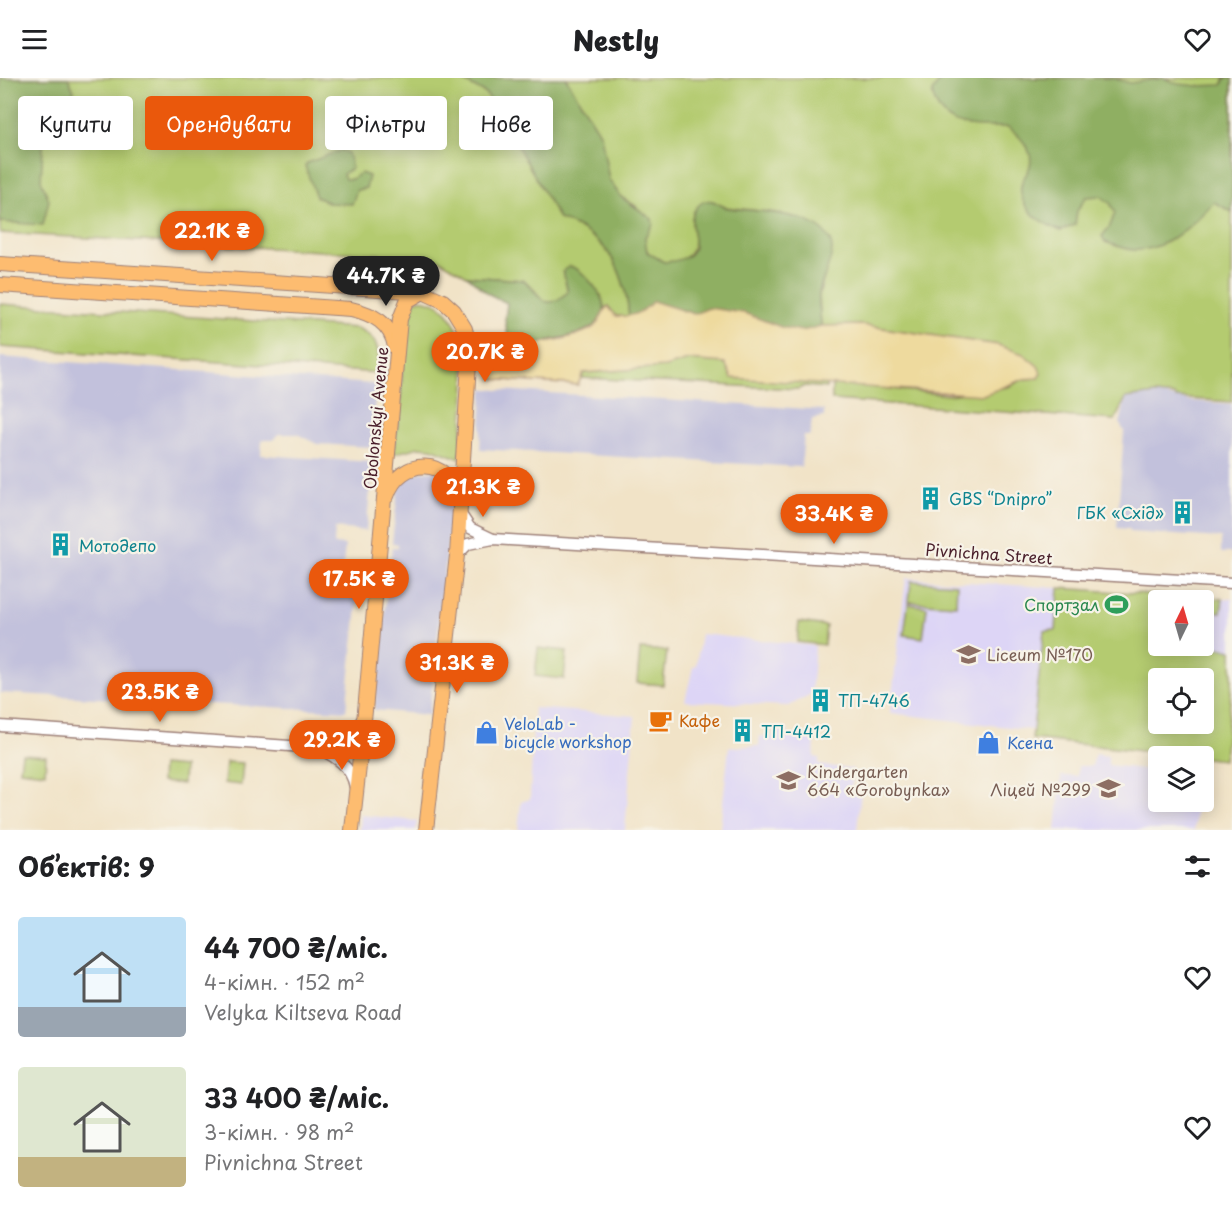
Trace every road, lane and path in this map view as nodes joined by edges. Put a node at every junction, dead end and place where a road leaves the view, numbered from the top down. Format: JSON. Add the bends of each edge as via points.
{"nodes":[{"id":1,"x":0,"y":264,"type":"edge"},
{"id":2,"x":0,"y":285,"type":"edge"},
{"id":3,"x":423,"y":292,"type":"junction"},
{"id":4,"x":396,"y":353,"type":"junction"},
{"id":5,"x":384,"y":507,"type":"junction"},
{"id":6,"x":459,"y":513,"type":"junction"},
{"id":7,"x":493,"y":539,"type":"junction"},
{"id":8,"x":457,"y":555,"type":"junction"},
{"id":9,"x":1232,"y":583,"type":"edge"},
{"id":10,"x":365,"y":716,"type":"junction"},
{"id":11,"x":0,"y":726,"type":"edge"},
{"id":12,"x":318,"y":748,"type":"junction"},
{"id":13,"x":356,"y":791,"type":"junction"},
{"id":14,"x":352,"y":830,"type":"edge"},
{"id":15,"x":426,"y":830,"type":"edge"}],
"edges":[{"from":1,"to":3,"type":"main road"},
{"from":2,"to":4,"type":"main road","via":[[351,309],[379,319],[388,328]]},
{"from":3,"to":4,"type":"main road","name":"Obolonskyi Avenue","via":[[411,297],[402,309]]},
{"from":3,"to":6,"type":"main road","via":[[454,311],[468,337],[469,384]]},
{"from":4,"to":5,"type":"main road","name":"Obolonskyi Avenue"},
{"from":5,"to":6,"type":"main road","via":[[396,478],[408,469],[428,466],[439,470],[453,485]]},
{"from":5,"to":10,"type":"main road","name":"Obolonskyi Avenue"},
{"from":6,"to":7,"type":"street","name":"Pivnichna Street","via":[[470,528]]},
{"from":6,"to":8,"type":"main road"},
{"from":7,"to":8,"type":"street","name":"Pivnichna Street","via":[[468,544]]},
{"from":7,"to":9,"type":"street","name":"Pivnichna Street"},
{"from":8,"to":15,"type":"main road"},
{"from":10,"to":12,"type":"street","via":[[339,743]]},
{"from":10,"to":13,"type":"main road","name":"Obolonskyi Avenue"},
{"from":11,"to":12,"type":"street"},
{"from":12,"to":13,"type":"street","via":[[347,768]]},
{"from":13,"to":14,"type":"main road","name":"Obolonskyi Avenue"}]}
